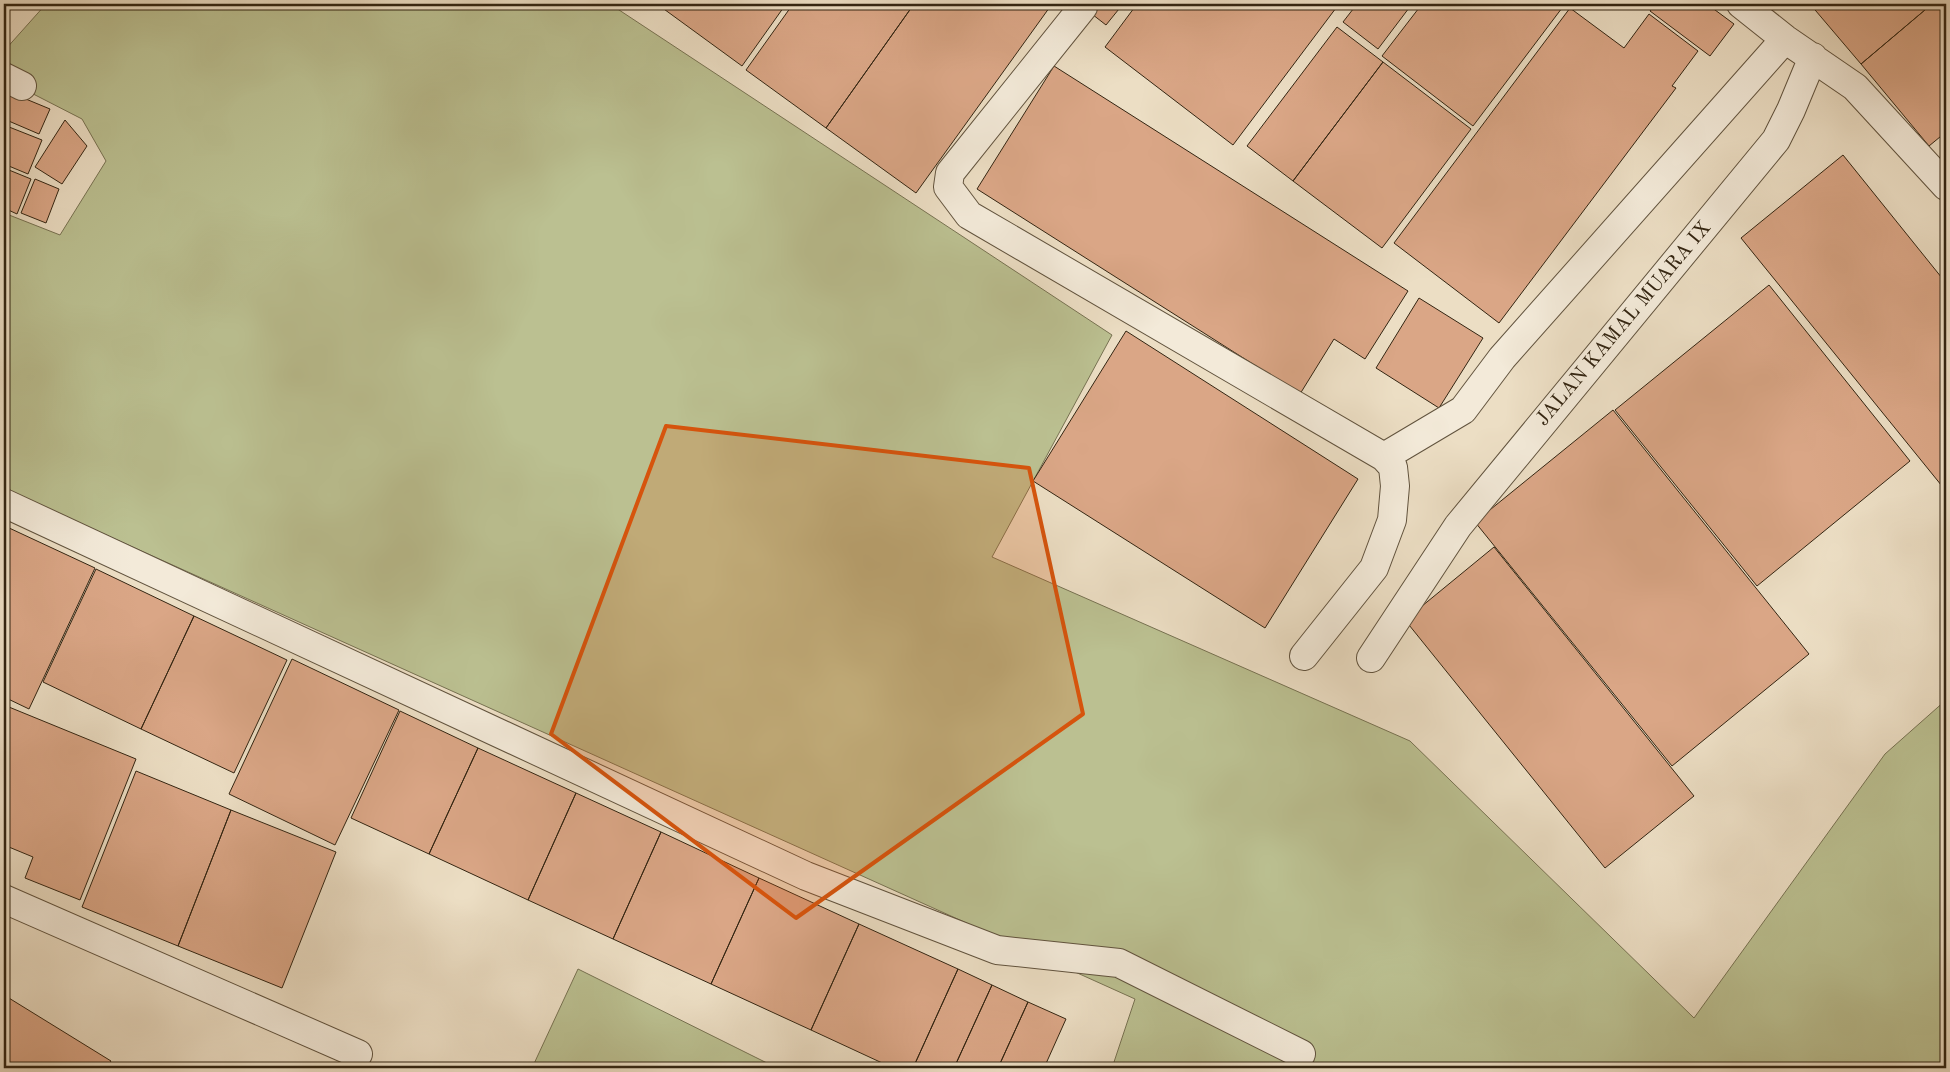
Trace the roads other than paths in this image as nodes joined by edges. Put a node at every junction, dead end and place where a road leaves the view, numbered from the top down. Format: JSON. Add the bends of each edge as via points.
{"nodes":[{"id":1,"x":1741,"y":4,"type":"edge"},
{"id":2,"x":1083,"y":7,"type":"dead end"},
{"id":3,"x":1785,"y":39,"type":"junction"},
{"id":4,"x":1813,"y":57,"type":"junction"},
{"id":5,"x":1946,"y":186,"type":"edge"},
{"id":6,"x":1384,"y":457,"type":"junction"},
{"id":7,"x":4,"y":503,"type":"edge"},
{"id":8,"x":1304,"y":656,"type":"dead end"},
{"id":9,"x":1371,"y":658,"type":"dead end"},
{"id":10,"x":4,"y":899,"type":"edge"},
{"id":11,"x":358,"y":1054,"type":"dead end"},
{"id":12,"x":1301,"y":1054,"type":"dead end"}],
"edges":[{"from":1,"to":3,"type":"lane"},
{"from":2,"to":6,"type":"lane","via":[[950,172],[948,187],[970,215]]},
{"from":3,"to":4,"type":"lane"},
{"from":3,"to":6,"type":"lane","via":[[1502,358],[1463,410]]},
{"from":4,"to":5,"type":"lane","via":[[1855,87]]},
{"from":4,"to":9,"type":"lane","name":"JALAN KAMAL MUARA IX","via":[[1776,140],[1458,526]]},
{"from":6,"to":8,"type":"lane","via":[[1393,467],[1392,520],[1374,568]]},
{"from":7,"to":12,"type":"lane","via":[[806,876],[997,950],[1119,964]]},
{"from":10,"to":11,"type":"lane"}]}
